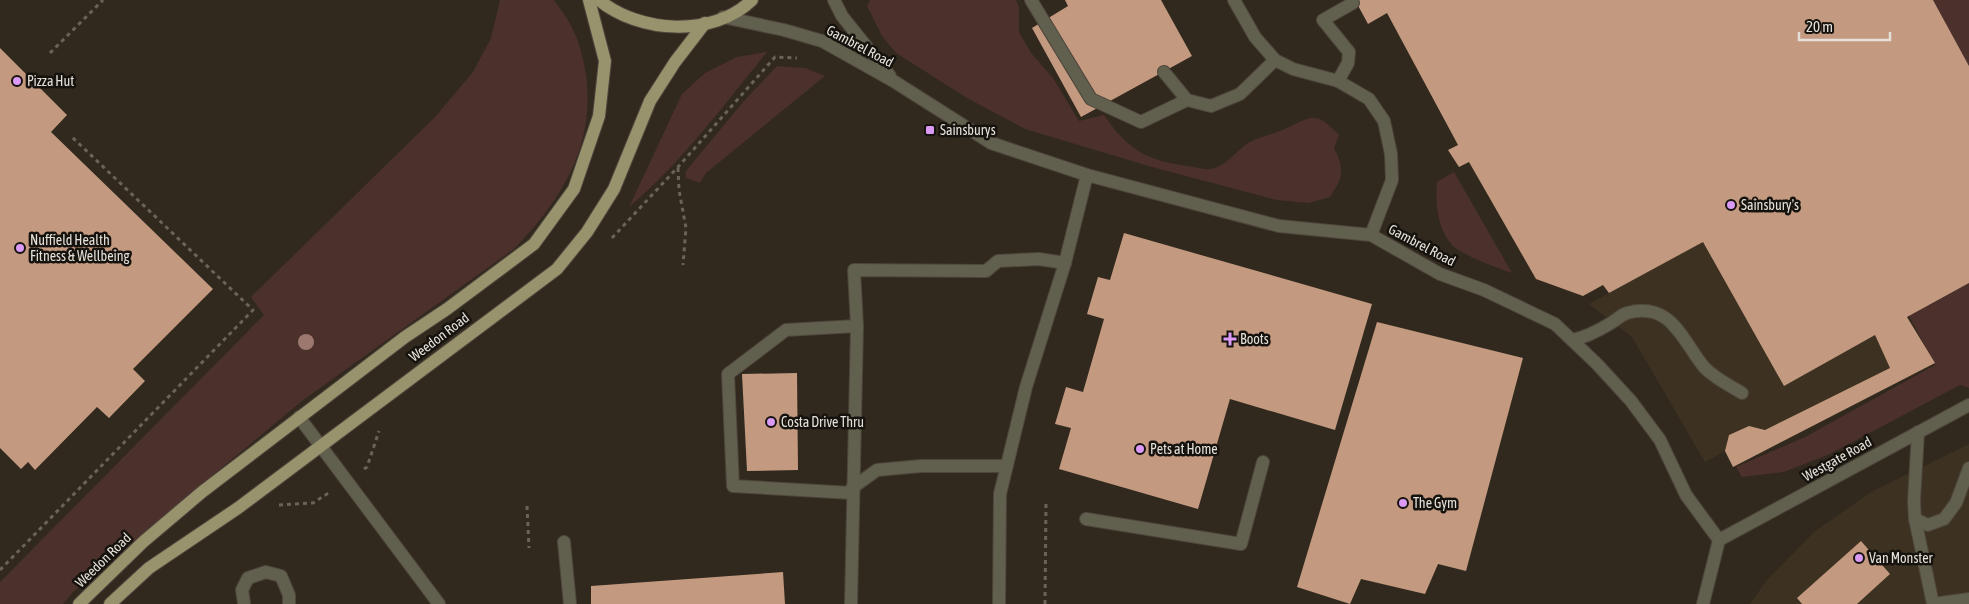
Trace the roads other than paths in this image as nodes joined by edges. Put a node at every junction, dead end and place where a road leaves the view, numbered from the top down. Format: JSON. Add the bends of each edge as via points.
{"nodes":[{"id":1,"x":589,"y":0,"type":"edge"},
{"id":2,"x":599,"y":0,"type":"edge"},
{"id":3,"x":752,"y":0,"type":"edge"},
{"id":4,"x":834,"y":0,"type":"edge"},
{"id":5,"x":1030,"y":0,"type":"edge"},
{"id":6,"x":1234,"y":0,"type":"edge"},
{"id":7,"x":1353,"y":3,"type":"dead end"},
{"id":8,"x":723,"y":17,"type":"junction"},
{"id":9,"x":705,"y":23,"type":"junction"},
{"id":10,"x":1275,"y":60,"type":"junction"},
{"id":11,"x":1164,"y":72,"type":"dead end"},
{"id":12,"x":1338,"y":81,"type":"junction"},
{"id":13,"x":895,"y":82,"type":"junction"},
{"id":14,"x":1187,"y":100,"type":"junction"},
{"id":15,"x":1087,"y":175,"type":"junction"},
{"id":16,"x":1372,"y":235,"type":"junction"},
{"id":17,"x":1065,"y":263,"type":"junction"},
{"id":18,"x":857,"y":326,"type":"junction"},
{"id":19,"x":1572,"y":340,"type":"junction"},
{"id":20,"x":1742,"y":393,"type":"dead end"},
{"id":21,"x":1969,"y":405,"type":"edge"},
{"id":22,"x":299,"y":417,"type":"junction"},
{"id":23,"x":1918,"y":432,"type":"junction"},
{"id":24,"x":320,"y":445,"type":"junction"},
{"id":25,"x":1263,"y":462,"type":"dead end"},
{"id":26,"x":1006,"y":466,"type":"junction"},
{"id":27,"x":1969,"y":468,"type":"edge"},
{"id":28,"x":852,"y":491,"type":"junction"},
{"id":29,"x":1086,"y":519,"type":"dead end"},
{"id":30,"x":1915,"y":519,"type":"junction"},
{"id":31,"x":1719,"y":540,"type":"junction"},
{"id":32,"x":564,"y":542,"type":"dead end"},
{"id":33,"x":1969,"y":599,"type":"edge"},
{"id":34,"x":244,"y":603,"type":"edge"},
{"id":35,"x":79,"y":604,"type":"edge"},
{"id":36,"x":110,"y":604,"type":"edge"},
{"id":37,"x":289,"y":604,"type":"edge"},
{"id":38,"x":439,"y":604,"type":"edge"},
{"id":39,"x":570,"y":604,"type":"edge"},
{"id":40,"x":851,"y":604,"type":"edge"},
{"id":41,"x":999,"y":604,"type":"edge"},
{"id":42,"x":1703,"y":604,"type":"edge"},
{"id":43,"x":1933,"y":604,"type":"edge"}],
"edges":[{"from":1,"to":22,"type":"main road","name":"Weedon Road","via":[[605,61],[599,116],[574,189],[534,244]]},
{"from":2,"to":9,"type":"main road","via":[[629,18],[653,25],[679,27]]},
{"from":3,"to":8,"type":"main road"},
{"from":4,"to":13,"type":"street","name":"Gambrel Road","via":[[842,16]]},
{"from":5,"to":14,"type":"street","via":[[1092,99],[1141,122]]},
{"from":6,"to":10,"type":"street","via":[[1255,37]]},
{"from":7,"to":12,"type":"street","via":[[1323,20],[1349,52],[1348,63]]},
{"from":8,"to":9,"type":"main road"},
{"from":8,"to":13,"type":"street","name":"Gambrel Road","via":[[822,41]]},
{"from":9,"to":24,"type":"main road","name":"Weedon Road","via":[[650,101],[614,189],[587,232],[557,269]]},
{"from":10,"to":12,"type":"street","via":[[1293,69]]},
{"from":10,"to":14,"type":"street","via":[[1240,94],[1211,106]]},
{"from":11,"to":14,"type":"street"},
{"from":12,"to":16,"type":"street","via":[[1368,99],[1384,121],[1391,154],[1392,180]]},
{"from":13,"to":15,"type":"street","name":"Gambrel Road","via":[[991,143]]},
{"from":15,"to":16,"type":"street","name":"Gambrel Road","via":[[1279,226]]},
{"from":15,"to":17,"type":"street"},
{"from":16,"to":19,"type":"street","name":"Gambrel Road","via":[[1440,274],[1484,290],[1555,324]]},
{"from":17,"to":18,"type":"street","via":[[1039,258],[998,261],[986,270],[854,270]]},
{"from":17,"to":26,"type":"street","via":[[1026,387]]},
{"from":18,"to":28,"type":"street"},
{"from":18,"to":28,"type":"street","via":[[786,330],[728,374],[733,486]]},
{"from":19,"to":20,"type":"street","via":[[1588,336],[1625,314],[1640,311],[1656,313],[1669,319],[1680,330],[1705,368]]},
{"from":19,"to":31,"type":"street","name":"Gambrel Road","via":[[1631,401],[1660,440],[1686,495]]},
{"from":21,"to":23,"type":"street","name":"Westgate Road"},
{"from":22,"to":24,"type":"street"},
{"from":22,"to":35,"type":"main road","name":"Weedon Road","via":[[143,542]]},
{"from":23,"to":30,"type":"street"},
{"from":23,"to":31,"type":"street","name":"Westgate Road"},
{"from":24,"to":36,"type":"main road","name":"Weedon Road","via":[[238,508],[149,568]]},
{"from":24,"to":38,"type":"street"},
{"from":25,"to":29,"type":"street","via":[[1241,544]]},
{"from":26,"to":28,"type":"street","via":[[921,466],[877,470]]},
{"from":26,"to":41,"type":"street","via":[[1000,494]]},
{"from":27,"to":30,"type":"street","via":[[1956,503],[1944,519],[1928,525]]},
{"from":28,"to":40,"type":"street"},
{"from":30,"to":43,"type":"street"},
{"from":31,"to":42,"type":"street"},
{"from":32,"to":39,"type":"street"},
{"from":33,"to":43,"type":"street"},
{"from":34,"to":37,"type":"street","via":[[242,590],[248,578],[266,572],[281,576]]}]}
